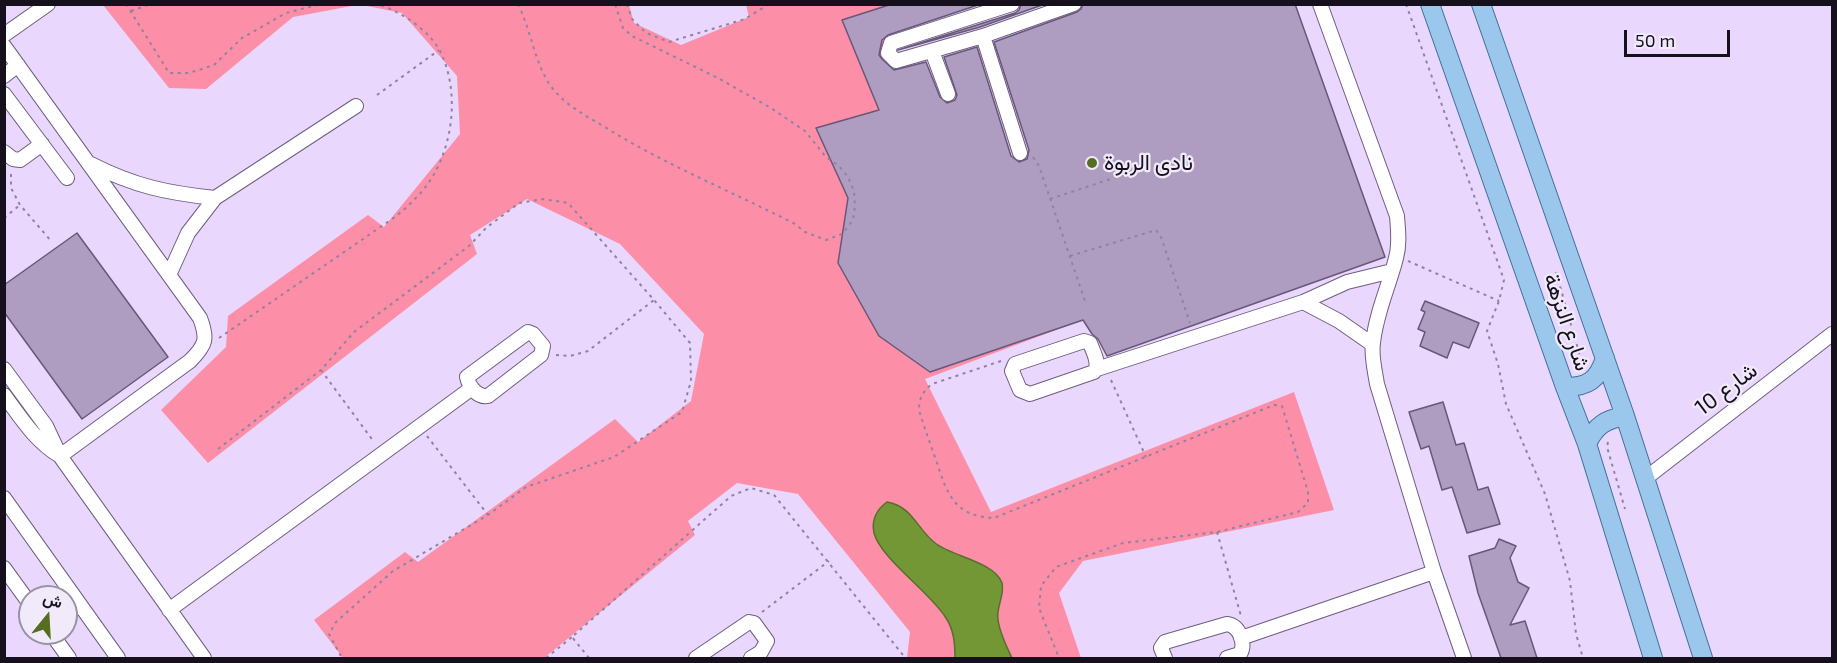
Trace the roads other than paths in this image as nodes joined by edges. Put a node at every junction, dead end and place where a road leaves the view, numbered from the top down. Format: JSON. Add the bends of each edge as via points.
{"nodes":[{"id":1,"x":48,"y":4,"type":"edge"},
{"id":2,"x":1012,"y":4,"type":"edge"},
{"id":3,"x":1074,"y":4,"type":"edge"},
{"id":4,"x":1320,"y":4,"type":"edge"},
{"id":5,"x":1430,"y":4,"type":"edge"},
{"id":6,"x":1480,"y":4,"type":"edge"},
{"id":7,"x":972,"y":17,"type":"junction"},
{"id":8,"x":4,"y":35,"type":"edge"},
{"id":9,"x":981,"y":37,"type":"junction"},
{"id":10,"x":4,"y":46,"type":"edge"},
{"id":11,"x":932,"y":51,"type":"junction"},
{"id":12,"x":18,"y":65,"type":"junction"},
{"id":13,"x":4,"y":76,"type":"edge"},
{"id":14,"x":4,"y":94,"type":"edge"},
{"id":15,"x":948,"y":94,"type":"dead end"},
{"id":16,"x":356,"y":106,"type":"dead end"},
{"id":17,"x":42,"y":144,"type":"junction"},
{"id":18,"x":1020,"y":153,"type":"road end"},
{"id":19,"x":9,"y":155,"type":"edge"},
{"id":20,"x":87,"y":160,"type":"junction"},
{"id":21,"x":215,"y":198,"type":"junction"},
{"id":22,"x":1392,"y":271,"type":"junction"},
{"id":23,"x":169,"y":275,"type":"junction"},
{"id":24,"x":1304,"y":302,"type":"junction"},
{"id":25,"x":1833,"y":334,"type":"edge"},
{"id":26,"x":1372,"y":344,"type":"junction"},
{"id":27,"x":1605,"y":358,"type":"junction"},
{"id":28,"x":1101,"y":368,"type":"junction"},
{"id":29,"x":4,"y":369,"type":"edge"},
{"id":30,"x":1565,"y":387,"type":"junction"},
{"id":31,"x":472,"y":388,"type":"junction"},
{"id":32,"x":4,"y":395,"type":"edge"},
{"id":33,"x":1625,"y":416,"type":"junction"},
{"id":34,"x":1587,"y":444,"type":"junction"},
{"id":35,"x":60,"y":456,"type":"junction"},
{"id":36,"x":1646,"y":478,"type":"junction"},
{"id":37,"x":4,"y":498,"type":"edge"},
{"id":38,"x":4,"y":568,"type":"edge"},
{"id":39,"x":1434,"y":572,"type":"junction"},
{"id":40,"x":18,"y":587,"type":"edge"},
{"id":41,"x":169,"y":610,"type":"junction"},
{"id":42,"x":1244,"y":637,"type":"junction"},
{"id":43,"x":60,"y":645,"type":"edge"},
{"id":44,"x":69,"y":658,"type":"edge"},
{"id":45,"x":118,"y":658,"type":"edge"},
{"id":46,"x":204,"y":658,"type":"edge"},
{"id":47,"x":696,"y":658,"type":"edge"},
{"id":48,"x":751,"y":658,"type":"edge"},
{"id":49,"x":1165,"y":658,"type":"edge"},
{"id":50,"x":1227,"y":658,"type":"edge"},
{"id":51,"x":1464,"y":658,"type":"edge"},
{"id":52,"x":1653,"y":658,"type":"edge"},
{"id":53,"x":1703,"y":658,"type":"edge"}],
"edges":[{"from":1,"to":8,"type":"street"},
{"from":2,"to":7,"type":"street"},
{"from":3,"to":9,"type":"street"},
{"from":4,"to":22,"type":"street","via":[[1397,216],[1399,236]]},
{"from":5,"to":30,"type":"main road","name":"شارع النزهة"},
{"from":6,"to":27,"type":"main road","name":"شارع النزهة"},
{"from":7,"to":9,"type":"street"},
{"from":7,"to":11,"type":"street","via":[[891,43],[888,48],[896,61]]},
{"from":9,"to":11,"type":"street"},
{"from":9,"to":18,"type":"street"},
{"from":10,"to":12,"type":"street"},
{"from":11,"to":15,"type":"street"},
{"from":12,"to":13,"type":"street"},
{"from":12,"to":20,"type":"street"},
{"from":14,"to":17,"type":"street"},
{"from":16,"to":21,"type":"street"},
{"from":17,"to":19,"type":"street","via":[[20,160]]},
{"from":17,"to":20,"type":"street","via":[[65,175]]},
{"from":20,"to":21,"type":"street","via":[[118,178],[149,188]]},
{"from":20,"to":23,"type":"street"},
{"from":21,"to":23,"type":"street","via":[[188,234]]},
{"from":22,"to":24,"type":"street","via":[[1347,282]]},
{"from":22,"to":26,"type":"street"},
{"from":23,"to":35,"type":"street","via":[[200,318],[206,334],[202,350]]},
{"from":24,"to":26,"type":"street"},
{"from":24,"to":28,"type":"street"},
{"from":25,"to":36,"type":"street","name":"شارع 10"},
{"from":26,"to":39,"type":"street","via":[[1377,384]]},
{"from":27,"to":30,"type":"main road","via":[[1591,382]]},
{"from":27,"to":33,"type":"main road","name":"شارع النزهة"},
{"from":28,"to":28,"type":"street","via":[[1030,394],[1020,390],[1012,371],[1015,364],[1084,341],[1090,343]]},
{"from":29,"to":35,"type":"street","via":[[46,426]]},
{"from":30,"to":34,"type":"main road","name":"شارع النزهة"},
{"from":31,"to":31,"type":"street","via":[[478,395],[488,396],[541,355],[543,346],[533,334],[523,334],[470,373],[467,377]]},
{"from":31,"to":41,"type":"street"},
{"from":32,"to":35,"type":"street","via":[[35,437]]},
{"from":33,"to":34,"type":"main road","via":[[1601,423]]},
{"from":33,"to":36,"type":"main road","name":"شارع النزهة"},
{"from":34,"to":52,"type":"main road","name":"شارع النزهة"},
{"from":35,"to":41,"type":"street"},
{"from":36,"to":53,"type":"main road","name":"شارع النزهة"},
{"from":37,"to":45,"type":"street"},
{"from":38,"to":40,"type":"street"},
{"from":39,"to":42,"type":"street"},
{"from":39,"to":51,"type":"street"},
{"from":41,"to":46,"type":"street"},
{"from":42,"to":49,"type":"street","via":[[1227,624],[1166,642],[1161,648]]},
{"from":42,"to":50,"type":"street","via":[[1243,651]]},
{"from":43,"to":44,"type":"street"},
{"from":47,"to":48,"type":"street","via":[[749,622],[767,641],[761,652]]}]}
